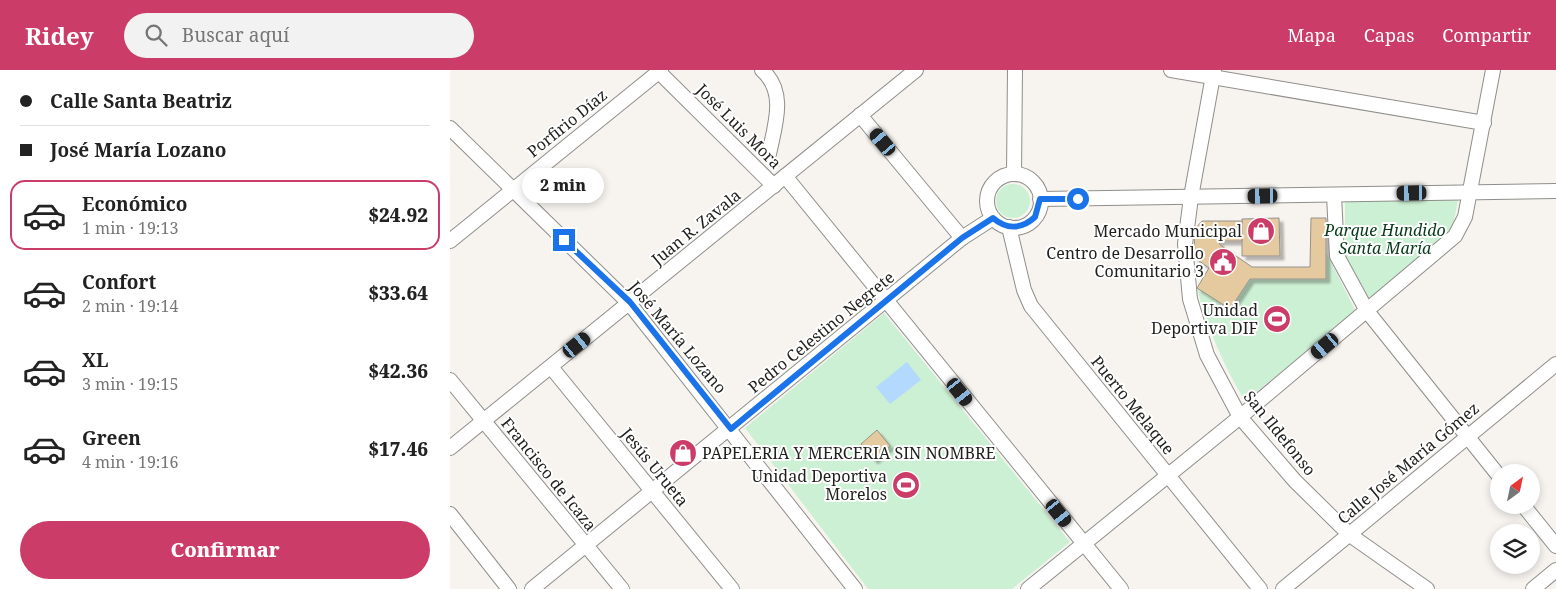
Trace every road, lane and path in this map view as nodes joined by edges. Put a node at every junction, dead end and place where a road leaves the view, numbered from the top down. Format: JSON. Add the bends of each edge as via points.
{"nodes":[{"id":1,"x":659,"y":70,"type":"edge"},
{"id":2,"x":762,"y":70,"type":"edge"},
{"id":3,"x":916,"y":70,"type":"edge"},
{"id":4,"x":1014,"y":70,"type":"edge"},
{"id":5,"x":1171,"y":70,"type":"edge"},
{"id":6,"x":1493,"y":70,"type":"edge"},
{"id":7,"x":1213,"y":74,"type":"edge"},
{"id":8,"x":901,"y":75,"type":"edge"},
{"id":9,"x":860,"y":115,"type":"junction"},
{"id":10,"x":1484,"y":123,"type":"junction"},
{"id":11,"x":450,"y":128,"type":"edge"},
{"id":12,"x":769,"y":154,"type":"dead end"},
{"id":13,"x":1014,"y":174,"type":"junction"},
{"id":14,"x":785,"y":176,"type":"junction"},
{"id":15,"x":774,"y":186,"type":"junction"},
{"id":16,"x":512,"y":190,"type":"junction"},
{"id":17,"x":1556,"y":191,"type":"edge"},
{"id":18,"x":1470,"y":192,"type":"junction"},
{"id":19,"x":1334,"y":195,"type":"junction"},
{"id":20,"x":1191,"y":197,"type":"junction"},
{"id":21,"x":1040,"y":199,"type":"junction"},
{"id":22,"x":993,"y":218,"type":"junction"},
{"id":23,"x":1010,"y":227,"type":"junction"},
{"id":24,"x":962,"y":238,"type":"junction"},
{"id":25,"x":450,"y":241,"type":"edge"},
{"id":26,"x":886,"y":301,"type":"junction"},
{"id":27,"x":630,"y":302,"type":"junction"},
{"id":28,"x":1367,"y":311,"type":"junction"},
{"id":29,"x":1556,"y":364,"type":"edge"},
{"id":30,"x":551,"y":366,"type":"junction"},
{"id":31,"x":450,"y":380,"type":"edge"},
{"id":32,"x":1240,"y":418,"type":"junction"},
{"id":33,"x":483,"y":420,"type":"junction"},
{"id":34,"x":731,"y":429,"type":"junction"},
{"id":35,"x":1467,"y":437,"type":"junction"},
{"id":36,"x":450,"y":448,"type":"edge"},
{"id":37,"x":1490,"y":465,"type":"edge"},
{"id":38,"x":1167,"y":476,"type":"junction"},
{"id":39,"x":653,"y":491,"type":"junction"},
{"id":40,"x":450,"y":514,"type":"edge"},
{"id":41,"x":1529,"y":514,"type":"edge"},
{"id":42,"x":1350,"y":535,"type":"junction"},
{"id":43,"x":1084,"y":544,"type":"junction"},
{"id":44,"x":586,"y":546,"type":"junction"},
{"id":45,"x":1556,"y":546,"type":"edge"},
{"id":46,"x":1556,"y":570,"type":"edge"},
{"id":47,"x":509,"y":589,"type":"edge"},
{"id":48,"x":532,"y":589,"type":"edge"},
{"id":49,"x":622,"y":589,"type":"edge"},
{"id":50,"x":732,"y":589,"type":"edge"},
{"id":51,"x":855,"y":589,"type":"edge"},
{"id":52,"x":1028,"y":589,"type":"edge"},
{"id":53,"x":1121,"y":589,"type":"edge"},
{"id":54,"x":1260,"y":589,"type":"edge"},
{"id":55,"x":1283,"y":589,"type":"edge"},
{"id":56,"x":1428,"y":589,"type":"edge"},
{"id":57,"x":1533,"y":589,"type":"edge"}],
"edges":[{"from":1,"to":15,"type":"street","name":"José Luis Mora"},
{"from":1,"to":16,"type":"street","name":"Porfirio Díaz"},
{"from":2,"to":12,"type":"street","via":[[774,83],[777,92]]},
{"from":3,"to":8,"type":"street","name":"Juan R. Zavala"},
{"from":4,"to":13,"type":"street"},
{"from":5,"to":7,"type":"street"},
{"from":6,"to":10,"type":"street"},
{"from":7,"to":10,"type":"street"},
{"from":7,"to":20,"type":"street","name":"San Ildefonso"},
{"from":8,"to":9,"type":"street","name":"Juan R. Zavala"},
{"from":9,"to":14,"type":"street","name":"Juan R. Zavala"},
{"from":9,"to":24,"type":"street"},
{"from":10,"to":18,"type":"street"},
{"from":11,"to":16,"type":"street","name":"José María Lozano"},
{"from":13,"to":21,"type":"street","via":[[1032,181]]},
{"from":13,"to":22,"type":"street","via":[[1004,175],[989,189],[987,204]]},
{"from":14,"to":15,"type":"street","name":"Juan R. Zavala"},
{"from":14,"to":26,"type":"street","name":"José Luis Mora"},
{"from":15,"to":27,"type":"street","name":"Juan R. Zavala"},
{"from":16,"to":25,"type":"street","name":"Porfirio Díaz"},
{"from":16,"to":27,"type":"street","name":"José María Lozano"},
{"from":17,"to":18,"type":"street"},
{"from":18,"to":19,"type":"street"},
{"from":18,"to":28,"type":"street","via":[[1465,217],[1455,236]]},
{"from":19,"to":20,"type":"street"},
{"from":19,"to":28,"type":"street","via":[[1336,256]]},
{"from":20,"to":21,"type":"street"},
{"from":20,"to":32,"type":"street","name":"San Ildefonso","via":[[1185,258],[1190,299],[1207,355]]},
{"from":21,"to":23,"type":"street","via":[[1035,217],[1019,227]]},
{"from":22,"to":23,"type":"street"},
{"from":22,"to":24,"type":"street","name":"Pedro Celestino Negrete"},
{"from":23,"to":38,"type":"street","name":"Puerto Melaque","via":[[1024,290],[1031,306]]},
{"from":24,"to":26,"type":"street","name":"Pedro Celestino Negrete"},
{"from":26,"to":34,"type":"street","name":"Pedro Celestino Negrete"},
{"from":26,"to":43,"type":"street","name":"José Luis Mora"},
{"from":27,"to":30,"type":"street","name":"Juan R. Zavala"},
{"from":27,"to":34,"type":"street","name":"José María Lozano"},
{"from":28,"to":32,"type":"street"},
{"from":28,"to":35,"type":"street"},
{"from":29,"to":35,"type":"street","name":"Calle José María Gómez"},
{"from":30,"to":33,"type":"street","name":"Juan R. Zavala"},
{"from":30,"to":39,"type":"street","name":"Jesús Urueta"},
{"from":31,"to":33,"type":"street","name":"Francisco de Icaza"},
{"from":32,"to":38,"type":"street"},
{"from":32,"to":42,"type":"street","name":"San Ildefonso","via":[[1295,482]]},
{"from":33,"to":36,"type":"street","name":"Juan R. Zavala"},
{"from":33,"to":44,"type":"street","name":"Francisco de Icaza"},
{"from":34,"to":39,"type":"street","name":"Pedro Celestino Negrete"},
{"from":34,"to":51,"type":"street","name":"José María Lozano"},
{"from":35,"to":37,"type":"street"},
{"from":35,"to":42,"type":"street","name":"Calle José María Gómez"},
{"from":38,"to":43,"type":"street"},
{"from":38,"to":54,"type":"street","name":"Puerto Melaque"},
{"from":39,"to":44,"type":"street","name":"Pedro Celestino Negrete"},
{"from":39,"to":50,"type":"street","name":"Jesús Urueta"},
{"from":40,"to":47,"type":"street"},
{"from":41,"to":45,"type":"street"},
{"from":42,"to":55,"type":"street","name":"Calle José María Gómez"},
{"from":42,"to":56,"type":"street","name":"San Ildefonso"},
{"from":43,"to":52,"type":"street"},
{"from":43,"to":53,"type":"street","name":"José Luis Mora"},
{"from":44,"to":48,"type":"street","name":"Pedro Celestino Negrete"},
{"from":44,"to":49,"type":"street","name":"Francisco de Icaza"},
{"from":46,"to":57,"type":"street"}]}
